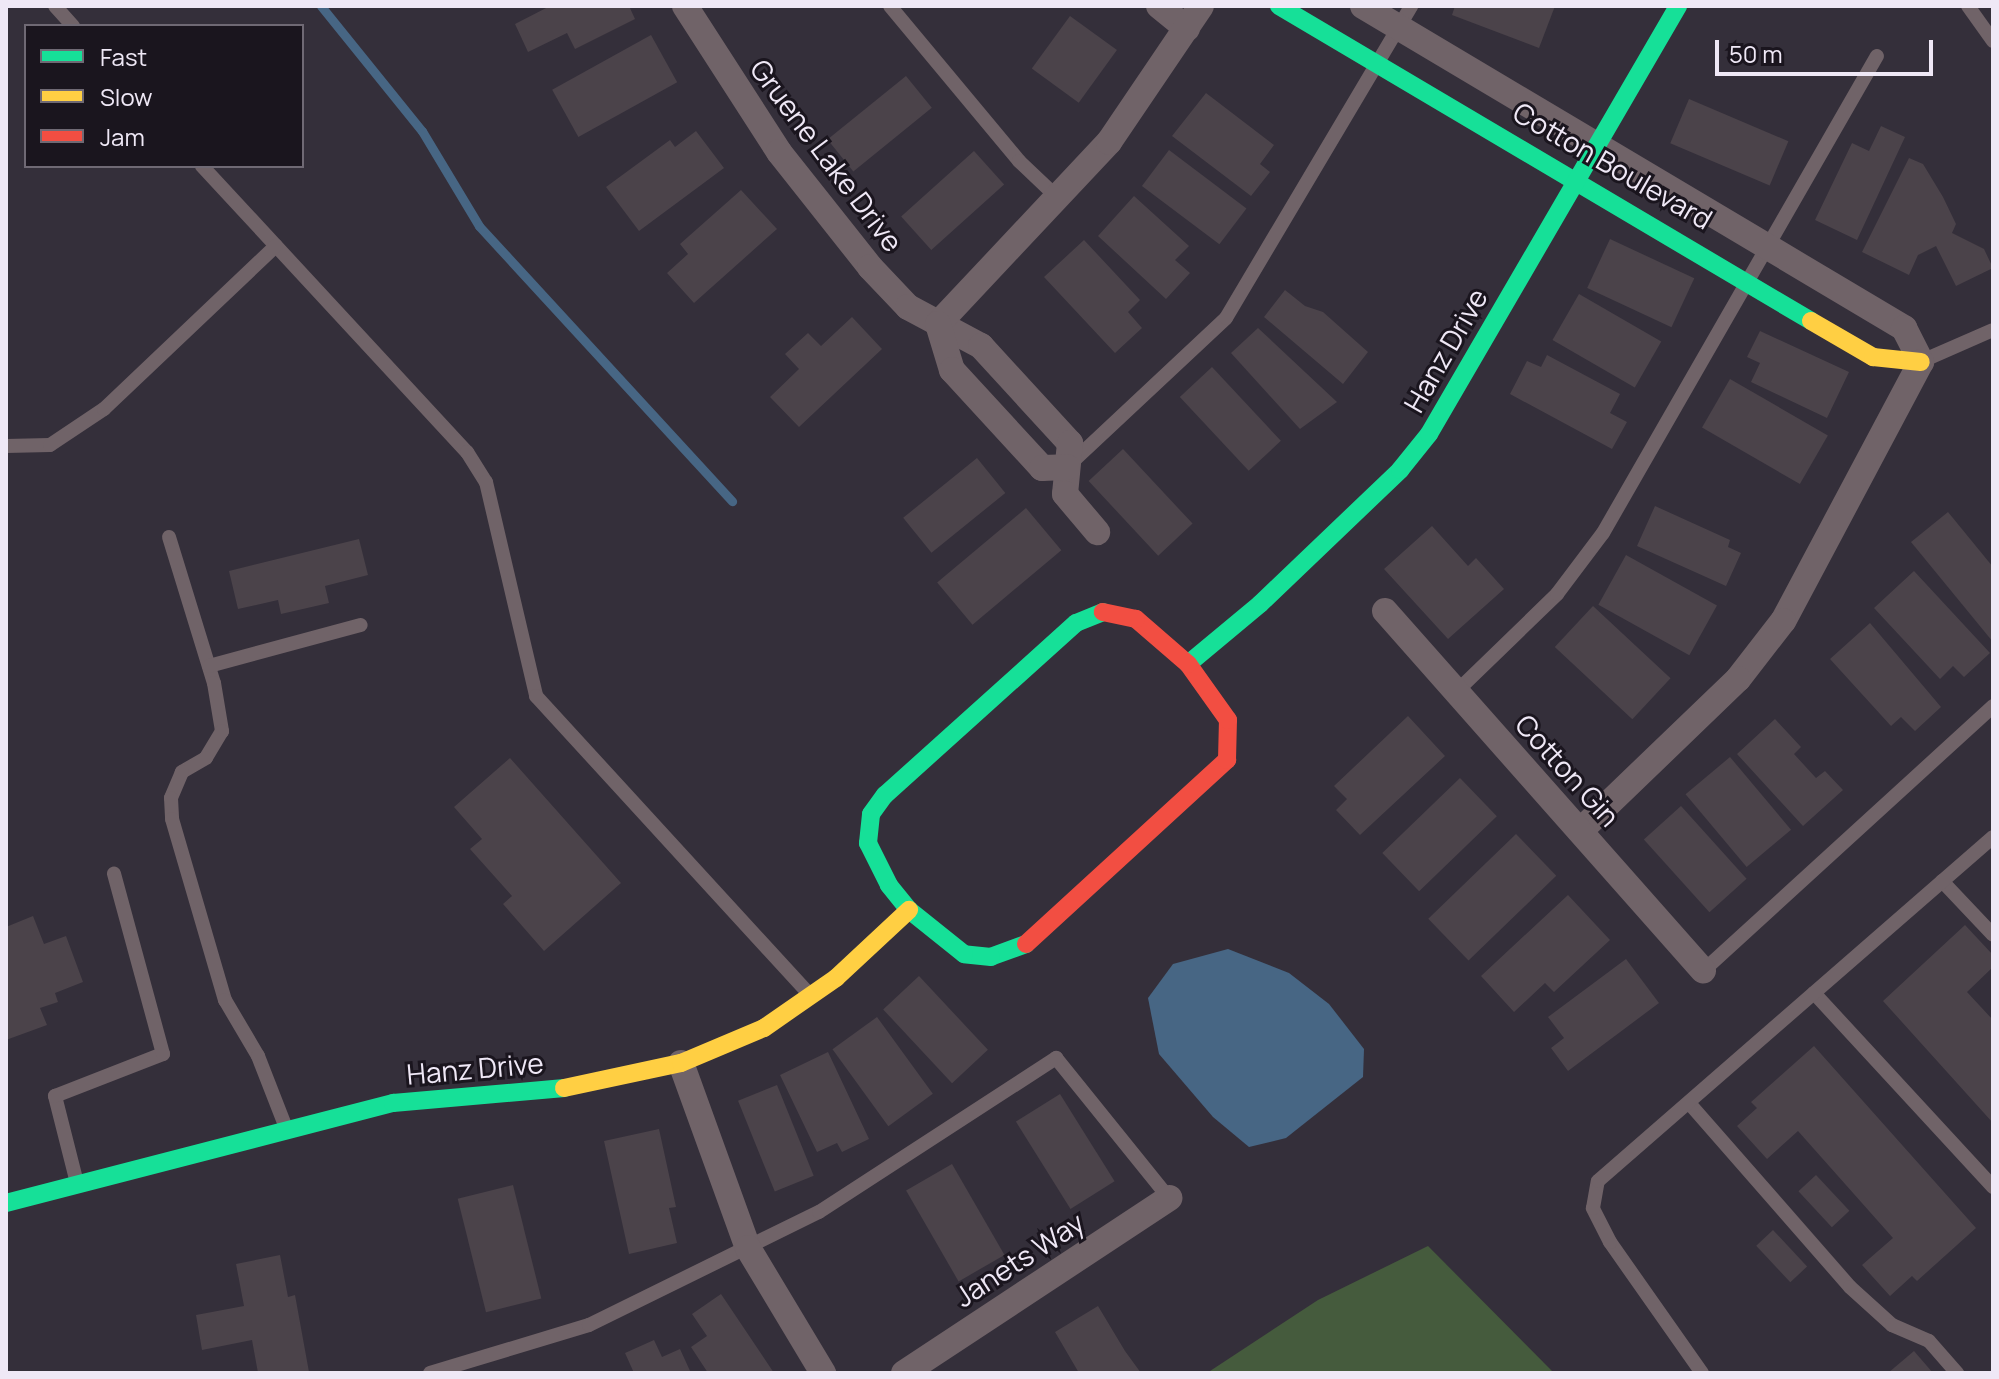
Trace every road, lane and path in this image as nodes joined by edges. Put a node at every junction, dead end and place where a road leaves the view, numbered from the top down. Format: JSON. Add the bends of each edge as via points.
{"nodes":[{"id":1,"x":55,"y":6,"type":"edge"},
{"id":2,"x":685,"y":6,"type":"edge"},
{"id":3,"x":890,"y":6,"type":"edge"},
{"id":4,"x":1159,"y":6,"type":"edge"},
{"id":5,"x":1201,"y":6,"type":"edge"},
{"id":6,"x":1279,"y":6,"type":"edge"},
{"id":7,"x":1363,"y":6,"type":"edge"},
{"id":8,"x":1678,"y":6,"type":"edge"},
{"id":9,"x":1968,"y":6,"type":"edge"},
{"id":10,"x":1405,"y":17,"type":"edge"},
{"id":11,"x":71,"y":24,"type":"edge"},
{"id":12,"x":1187,"y":29,"type":"junction"},
{"id":13,"x":1993,"y":41,"type":"edge"},
{"id":14,"x":1877,"y":56,"type":"dead end"},
{"id":15,"x":1377,"y":65,"type":"junction"},
{"id":16,"x":1598,"y":144,"type":"junction"},
{"id":17,"x":204,"y":168,"type":"edge"},
{"id":18,"x":1577,"y":180,"type":"junction"},
{"id":19,"x":1059,"y":199,"type":"junction"},
{"id":20,"x":276,"y":246,"type":"junction"},
{"id":21,"x":1769,"y":249,"type":"junction"},
{"id":22,"x":1750,"y":283,"type":"junction"},
{"id":23,"x":938,"y":324,"type":"junction"},
{"id":24,"x":1993,"y":330,"type":"edge"},
{"id":25,"x":1921,"y":362,"type":"junction"},
{"id":26,"x":6,"y":446,"type":"edge"},
{"id":27,"x":1067,"y":467,"type":"junction"},
{"id":28,"x":1097,"y":532,"type":"dead end"},
{"id":29,"x":169,"y":537,"type":"dead end"},
{"id":30,"x":1385,"y":611,"type":"dead end"},
{"id":31,"x":361,"y":625,"type":"dead end"},
{"id":32,"x":1188,"y":664,"type":"junction"},
{"id":33,"x":209,"y":666,"type":"junction"},
{"id":34,"x":1456,"y":692,"type":"junction"},
{"id":35,"x":1993,"y":706,"type":"edge"},
{"id":36,"x":1580,"y":831,"type":"junction"},
{"id":37,"x":1993,"y":837,"type":"edge"},
{"id":38,"x":114,"y":874,"type":"dead end"},
{"id":39,"x":1942,"y":881,"type":"junction"},
{"id":40,"x":909,"y":910,"type":"junction"},
{"id":41,"x":1993,"y":935,"type":"edge"},
{"id":42,"x":1703,"y":971,"type":"joint"},
{"id":43,"x":1814,"y":993,"type":"junction"},
{"id":44,"x":810,"y":996,"type":"junction"},
{"id":45,"x":681,"y":1063,"type":"junction"},
{"id":46,"x":1689,"y":1103,"type":"junction"},
{"id":47,"x":286,"y":1128,"type":"junction"},
{"id":48,"x":77,"y":1183,"type":"junction"},
{"id":49,"x":1993,"y":1187,"type":"edge"},
{"id":50,"x":1169,"y":1198,"type":"joint"},
{"id":51,"x":6,"y":1203,"type":"edge"},
{"id":52,"x":748,"y":1248,"type":"junction"},
{"id":53,"x":430,"y":1373,"type":"edge"},
{"id":54,"x":823,"y":1373,"type":"edge"},
{"id":55,"x":904,"y":1373,"type":"edge"},
{"id":56,"x":1702,"y":1373,"type":"edge"},
{"id":57,"x":1957,"y":1373,"type":"edge"}],
"edges":[{"from":1,"to":11,"type":"lane"},
{"from":2,"to":23,"type":"street","name":"Gruene Lake Drive","via":[[787,163],[870,267],[908,307]]},
{"from":3,"to":19,"type":"lane","via":[[1019,161]]},
{"from":4,"to":12,"type":"street"},
{"from":5,"to":12,"type":"street"},
{"from":6,"to":15,"type":"street","name":"Cotton Boulevard"},
{"from":7,"to":10,"type":"street","name":"Cotton Boulevard"},
{"from":8,"to":16,"type":"street","name":"Hanz Drive"},
{"from":9,"to":13,"type":"lane"},
{"from":10,"to":15,"type":"lane"},
{"from":10,"to":16,"type":"street","name":"Cotton Boulevard"},
{"from":12,"to":19,"type":"street","via":[[1109,142]]},
{"from":14,"to":21,"type":"lane"},
{"from":15,"to":18,"type":"street","name":"Cotton Boulevard"},
{"from":15,"to":27,"type":"lane","via":[[1226,318]]},
{"from":16,"to":18,"type":"street","name":"Hanz Drive"},
{"from":16,"to":21,"type":"street","name":"Cotton Boulevard"},
{"from":17,"to":20,"type":"lane"},
{"from":18,"to":22,"type":"street","name":"Cotton Boulevard"},
{"from":18,"to":32,"type":"street","name":"Hanz Drive","via":[[1429,434],[1400,470],[1260,604]]},
{"from":19,"to":23,"type":"street"},
{"from":20,"to":26,"type":"lane","via":[[104,409],[50,445]]},
{"from":20,"to":44,"type":"lane","via":[[467,452],[486,482],[536,696]]},
{"from":21,"to":22,"type":"lane"},
{"from":21,"to":25,"type":"street","name":"Cotton Boulevard","via":[[1904,328]]},
{"from":22,"to":25,"type":"street","name":"Cotton Boulevard","via":[[1873,357]]},
{"from":22,"to":34,"type":"lane","via":[[1603,533],[1557,594]]},
{"from":23,"to":27,"type":"street","name":"Gruene Lake Drive","via":[[981,346],[1070,443]]},
{"from":23,"to":27,"type":"street","via":[[952,370],[1042,468]]},
{"from":24,"to":25,"type":"lane"},
{"from":25,"to":36,"type":"street","via":[[1783,621],[1738,679]]},
{"from":27,"to":28,"type":"street","name":"Gruene Lake Drive","via":[[1065,494]]},
{"from":29,"to":33,"type":"lane"},
{"from":30,"to":34,"type":"street","name":"Cotton Gin"},
{"from":31,"to":33,"type":"lane"},
{"from":32,"to":40,"type":"street","via":[[1228,720],[1227,760],[1020,949],[991,957],[964,954]]},
{"from":32,"to":40,"type":"street","via":[[1124,615],[1103,612],[1076,623],[885,795],[871,814],[868,843]]},
{"from":33,"to":47,"type":"lane","via":[[222,731],[206,758],[182,772],[171,798],[172,819],[225,1000],[258,1056]]},
{"from":34,"to":36,"type":"street","name":"Cotton Gin"},
{"from":35,"to":42,"type":"lane"},
{"from":36,"to":42,"type":"street","name":"Cotton Gin"},
{"from":37,"to":39,"type":"lane"},
{"from":38,"to":48,"type":"lane","via":[[163,1054],[55,1096]]},
{"from":39,"to":41,"type":"lane"},
{"from":39,"to":43,"type":"lane"},
{"from":40,"to":44,"type":"street","name":"Hanz Drive"},
{"from":43,"to":46,"type":"lane"},
{"from":43,"to":49,"type":"lane"},
{"from":44,"to":45,"type":"street","name":"Hanz Drive","via":[[764,1028]]},
{"from":45,"to":47,"type":"street","name":"Hanz Drive","via":[[571,1087],[393,1103]]},
{"from":45,"to":52,"type":"street"},
{"from":46,"to":56,"type":"lane","via":[[1598,1181],[1593,1208],[1640,1290]]},
{"from":46,"to":57,"type":"lane","via":[[1850,1287],[1892,1325],[1929,1341]]},
{"from":47,"to":48,"type":"street","name":"Hanz Drive"},
{"from":48,"to":51,"type":"street","name":"Hanz Drive"},
{"from":50,"to":52,"type":"lane","via":[[1056,1058],[819,1212]]},
{"from":50,"to":55,"type":"street","name":"Janets Way"},
{"from":52,"to":53,"type":"lane","via":[[589,1325]]},
{"from":52,"to":54,"type":"street"}]}
